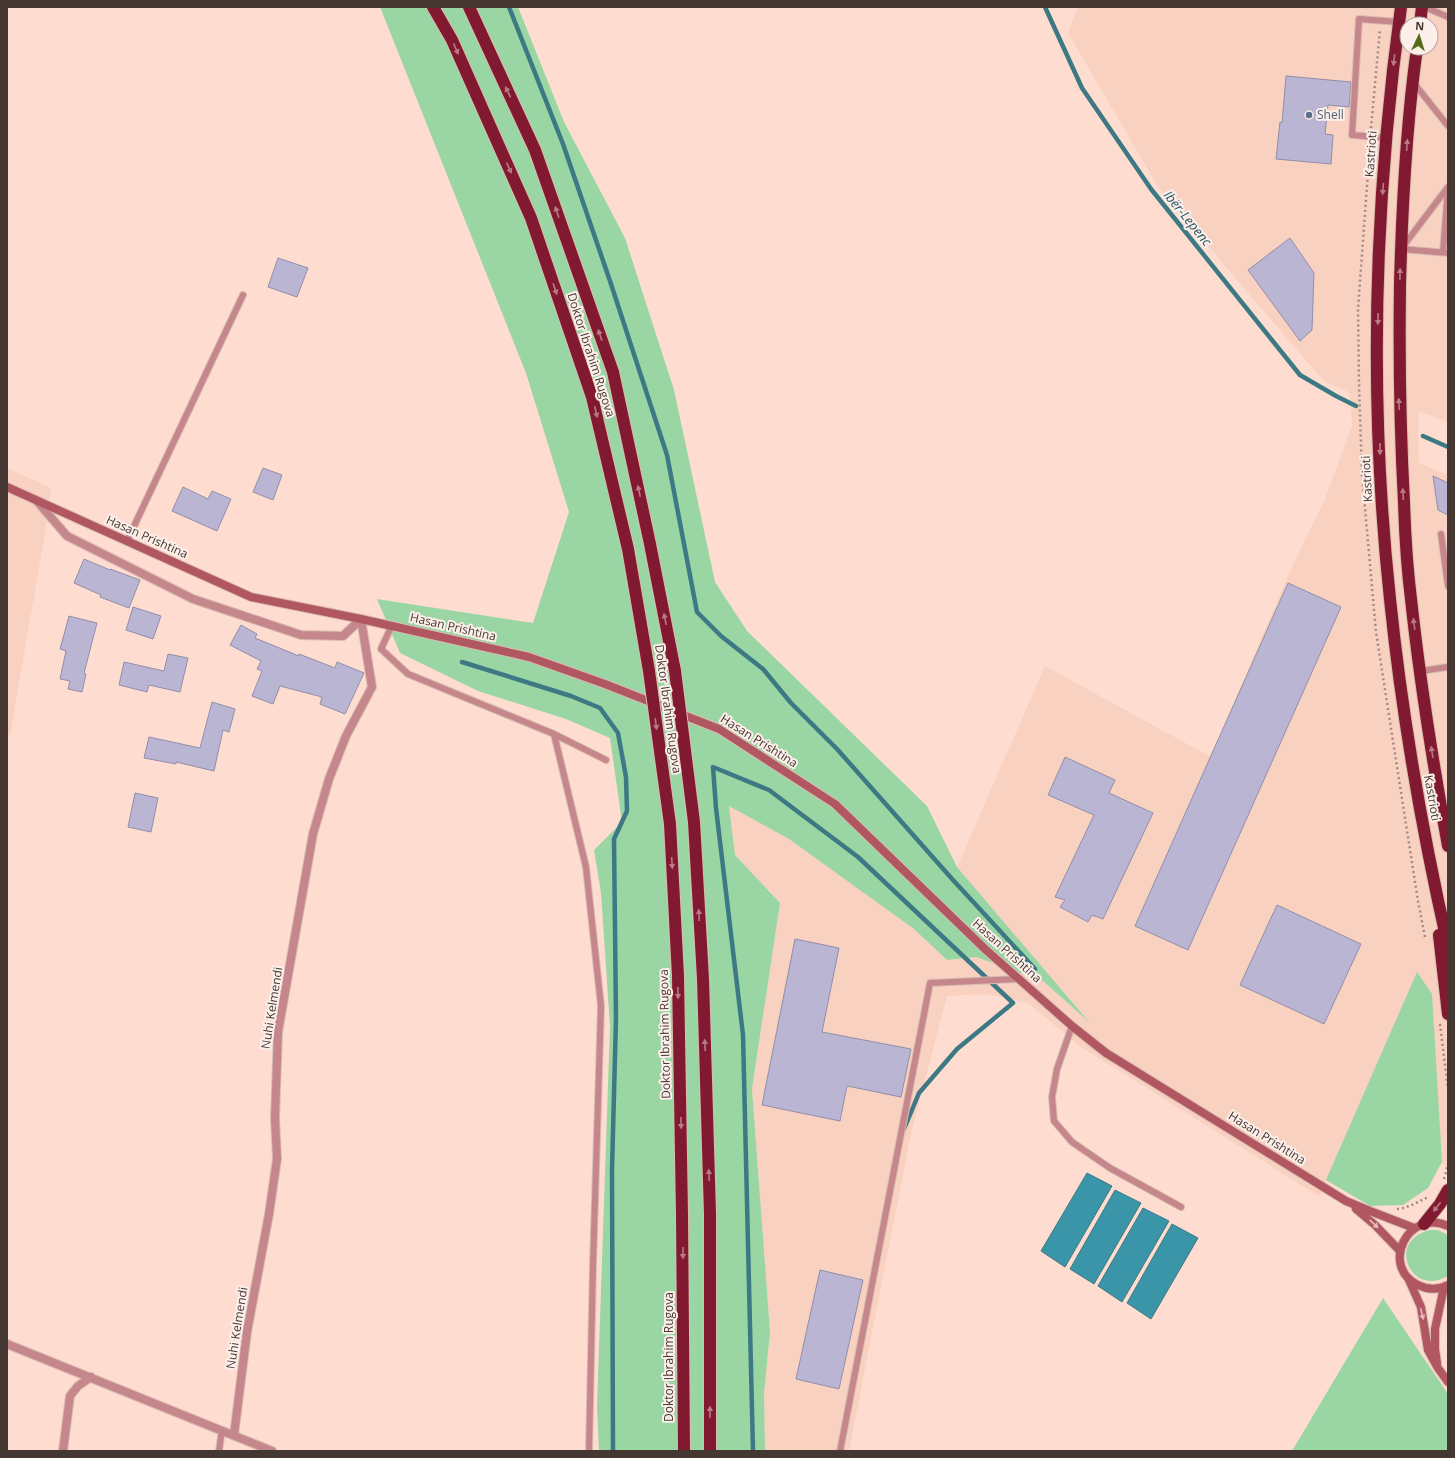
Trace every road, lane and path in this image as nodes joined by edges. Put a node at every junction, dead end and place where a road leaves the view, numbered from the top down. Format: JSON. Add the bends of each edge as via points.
{"nodes":[{"id":1,"x":433,"y":7,"type":"edge"},
{"id":2,"x":469,"y":7,"type":"edge"},
{"id":3,"x":1424,"y":7,"type":"edge"},
{"id":4,"x":1448,"y":17,"type":"edge"},
{"id":5,"x":1399,"y":22,"type":"joint"},
{"id":6,"x":1416,"y":56,"type":"edge"},
{"id":7,"x":1412,"y":80,"type":"junction"},
{"id":8,"x":1448,"y":126,"type":"edge"},
{"id":9,"x":1386,"y":138,"type":"junction"},
{"id":10,"x":1448,"y":188,"type":"edge"},
{"id":11,"x":1401,"y":249,"type":"junction"},
{"id":12,"x":1446,"y":252,"type":"edge"},
{"id":13,"x":243,"y":294,"type":"dead end"},
{"id":14,"x":7,"y":487,"type":"edge"},
{"id":15,"x":36,"y":500,"type":"junction"},
{"id":16,"x":1441,"y":534,"type":"dead end"},
{"id":17,"x":127,"y":541,"type":"junction"},
{"id":18,"x":1448,"y":586,"type":"edge"},
{"id":19,"x":361,"y":619,"type":"junction"},
{"id":20,"x":392,"y":626,"type":"junction"},
{"id":21,"x":1448,"y":667,"type":"edge"},
{"id":22,"x":1421,"y":671,"type":"junction"},
{"id":23,"x":554,"y":734,"type":"junction"},
{"id":24,"x":606,"y":760,"type":"dead end"},
{"id":25,"x":1448,"y":846,"type":"edge"},
{"id":26,"x":1432,"y":874,"type":"junction"},
{"id":27,"x":1448,"y":946,"type":"edge"},
{"id":28,"x":1020,"y":979,"type":"junction"},
{"id":29,"x":1448,"y":1014,"type":"edge"},
{"id":30,"x":1072,"y":1026,"type":"junction"},
{"id":31,"x":1448,"y":1164,"type":"edge"},
{"id":32,"x":1445,"y":1185,"type":"edge"},
{"id":33,"x":1429,"y":1196,"type":"dead end"},
{"id":34,"x":1346,"y":1200,"type":"junction"},
{"id":35,"x":1181,"y":1207,"type":"dead end"},
{"id":36,"x":1394,"y":1209,"type":"dead end"},
{"id":37,"x":1419,"y":1226,"type":"junction"},
{"id":38,"x":1448,"y":1226,"type":"edge"},
{"id":39,"x":1400,"y":1251,"type":"junction"},
{"id":40,"x":1408,"y":1278,"type":"junction"},
{"id":41,"x":1446,"y":1286,"type":"edge"},
{"id":42,"x":7,"y":1344,"type":"edge"},
{"id":43,"x":1438,"y":1368,"type":"junction"},
{"id":44,"x":92,"y":1377,"type":"junction"},
{"id":45,"x":1448,"y":1382,"type":"edge"},
{"id":46,"x":222,"y":1430,"type":"junction"},
{"id":47,"x":234,"y":1435,"type":"junction"},
{"id":48,"x":63,"y":1451,"type":"edge"},
{"id":49,"x":219,"y":1451,"type":"edge"},
{"id":50,"x":272,"y":1451,"type":"edge"},
{"id":51,"x":589,"y":1451,"type":"edge"},
{"id":52,"x":684,"y":1451,"type":"edge"},
{"id":53,"x":710,"y":1451,"type":"edge"},
{"id":54,"x":840,"y":1451,"type":"edge"}],
"edges":[{"from":1,"to":52,"type":"highway","name":"Doktor Ibrahim Rugova","one_way":true,"bridge":true,"via":[[452,40],[531,218],[592,397],[628,549],[649,671],[670,824],[678,984]]},
{"from":53,"to":2,"type":"highway","name":"Doktor Ibrahim Rugova","one_way":true,"bridge":true,"via":[[710,1214],[703,979],[694,822],[675,671],[613,372],[535,150]]},
{"from":3,"to":4,"type":"lane"},
{"from":5,"to":9,"type":"highway","name":"Kastrioti","one_way":true},
{"from":5,"to":9,"type":"lane","via":[[1359,19],[1352,135]]},
{"from":6,"to":7,"type":"highway","name":"Kastrioti"},
{"from":7,"to":8,"type":"lane"},
{"from":11,"to":7,"type":"highway","name":"Kastrioti","one_way":true},
{"from":9,"to":26,"type":"highway","name":"Kastrioti","one_way":true,"via":[[1380,229],[1378,324],[1384,528],[1405,721]]},
{"from":10,"to":11,"type":"lane"},
{"from":10,"to":12,"type":"lane"},
{"from":11,"to":12,"type":"lane"},
{"from":22,"to":11,"type":"highway","name":"Kastrioti","one_way":true,"via":[[1411,598],[1401,457]]},
{"from":13,"to":17,"type":"lane"},
{"from":14,"to":15,"type":"main road","name":"Hasan Prishtina"},
{"from":15,"to":17,"type":"main road","name":"Hasan Prishtina"},
{"from":15,"to":19,"type":"street","via":[[67,536],[193,599],[301,635],[343,636]]},
{"from":16,"to":18,"type":"lane"},
{"from":17,"to":19,"type":"main road","name":"Hasan Prishtina","via":[[251,597]]},
{"from":19,"to":20,"type":"main road","name":"Hasan Prishtina"},
{"from":19,"to":47,"type":"street","name":"Nuhi Kelmendi","via":[[372,687],[343,743],[312,834],[278,1032],[275,1118],[277,1159],[247,1332]]},
{"from":20,"to":23,"type":"lane","via":[[381,649],[408,674]]},
{"from":20,"to":28,"type":"main road","name":"Hasan Prishtina","via":[[529,657],[719,729],[835,804],[986,950]]},
{"from":21,"to":22,"type":"lane"},
{"from":25,"to":22,"type":"highway","name":"Kastrioti","one_way":true},
{"from":23,"to":24,"type":"lane"},
{"from":23,"to":51,"type":"lane","via":[[586,867],[601,1006]]},
{"from":26,"to":27,"type":"highway","name":"Kastrioti"},
{"from":26,"to":29,"type":"highway"},
{"from":28,"to":30,"type":"main road","name":"Hasan Prishtina"},
{"from":28,"to":54,"type":"lane","via":[[930,983]]},
{"from":30,"to":34,"type":"main road","name":"Hasan Prishtina","via":[[1106,1053]]},
{"from":30,"to":35,"type":"lane","via":[[1057,1069],[1052,1097],[1054,1121],[1072,1142],[1084,1151]]},
{"from":31,"to":32,"type":"path"},
{"from":32,"to":37,"type":"highway","one_way":true,"via":[[1445,1196]]},
{"from":33,"to":36,"type":"path","via":[[1417,1203]]},
{"from":34,"to":37,"type":"main road","name":"Hasan Prishtina","via":[[1370,1212]]},
{"from":34,"to":39,"type":"main road","name":"Hasan Prishtina","one_way":true,"via":[[1375,1224]]},
{"from":37,"to":38,"type":"main road","name":"Hasan Prishtina","via":[[1433,1223]]},
{"from":37,"to":39,"type":"main road","via":[[1407,1235]]},
{"from":39,"to":40,"type":"main road","via":[[1402,1270]]},
{"from":40,"to":41,"type":"main road","via":[[1424,1288]]},
{"from":40,"to":43,"type":"main road","one_way":true,"via":[[1420,1307],[1428,1350]]},
{"from":41,"to":43,"type":"main road","via":[[1435,1329]]},
{"from":42,"to":44,"type":"street"},
{"from":43,"to":45,"type":"main road"},
{"from":44,"to":46,"type":"street"},
{"from":44,"to":48,"type":"street","via":[[78,1386],[70,1396]]},
{"from":46,"to":47,"type":"street"},
{"from":46,"to":49,"type":"lane"},
{"from":47,"to":50,"type":"street"}]}
